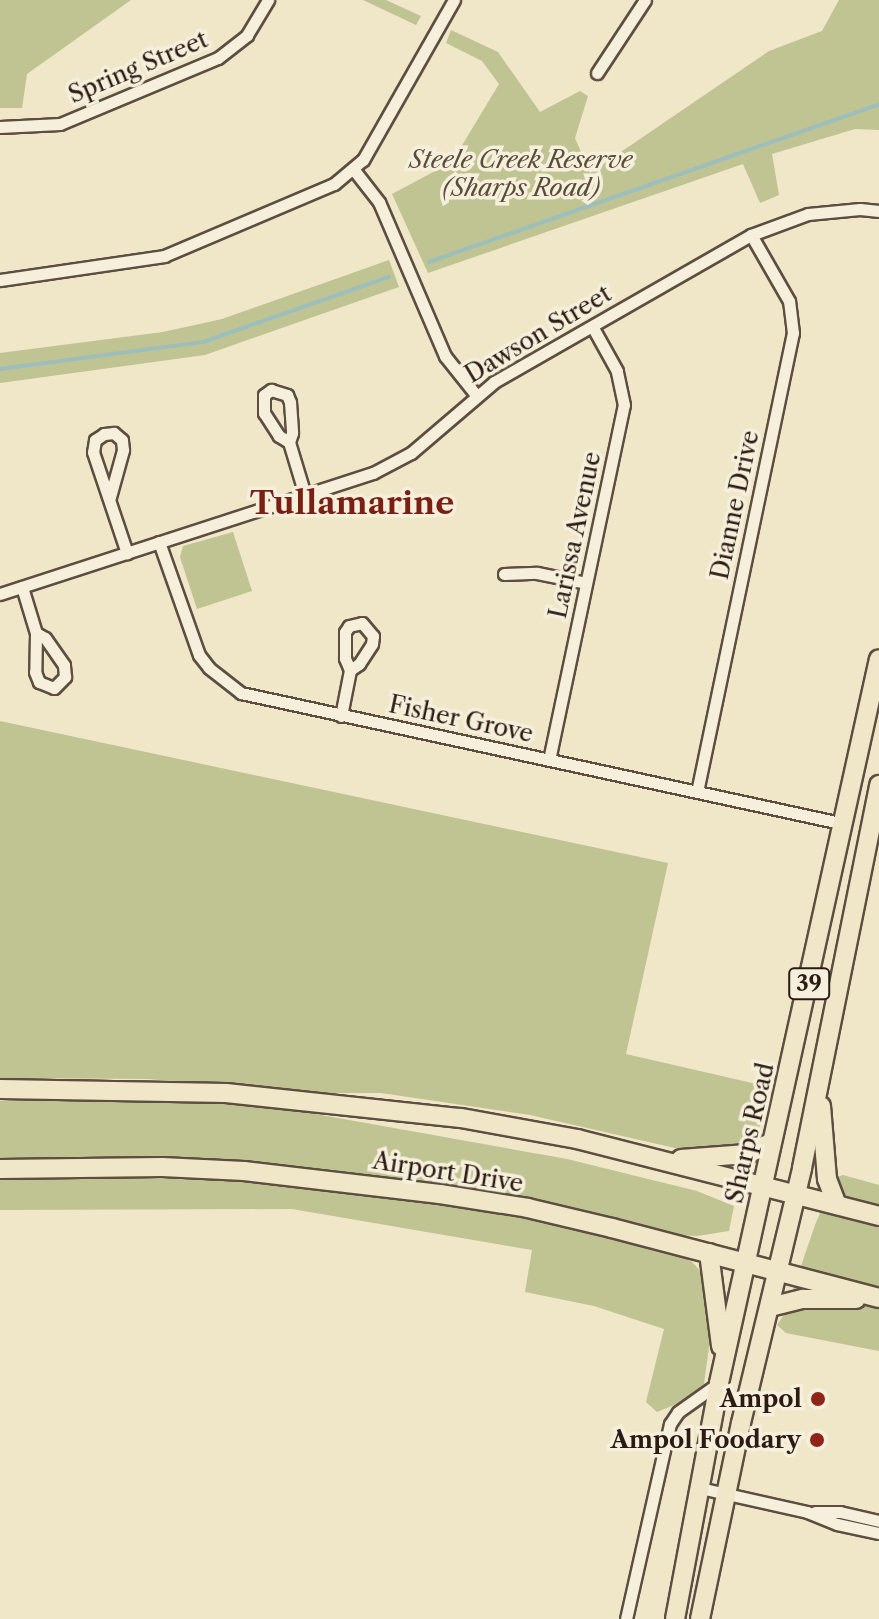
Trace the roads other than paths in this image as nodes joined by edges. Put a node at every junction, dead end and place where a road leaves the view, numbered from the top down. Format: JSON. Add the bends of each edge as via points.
{"nodes":[{"id":1,"x":268,"y":0,"type":"edge"},
{"id":2,"x":454,"y":0,"type":"edge"},
{"id":3,"x":645,"y":0,"type":"edge"},
{"id":4,"x":597,"y":73,"type":"dead end"},
{"id":5,"x":0,"y":127,"type":"edge"},
{"id":6,"x":354,"y":170,"type":"junction"},
{"id":7,"x":879,"y":211,"type":"edge"},
{"id":8,"x":751,"y":235,"type":"junction"},
{"id":9,"x":0,"y":280,"type":"edge"},
{"id":10,"x":592,"y":326,"type":"junction"},
{"id":11,"x":476,"y":395,"type":"junction"},
{"id":12,"x":289,"y":442,"type":"dead end"},
{"id":13,"x":305,"y":495,"type":"junction"},
{"id":14,"x":110,"y":497,"type":"junction"},
{"id":15,"x":159,"y":542,"type":"junction"},
{"id":16,"x":127,"y":553,"type":"junction"},
{"id":17,"x":504,"y":574,"type":"dead end"},
{"id":18,"x":586,"y":583,"type":"junction"},
{"id":19,"x":22,"y":587,"type":"junction"},
{"id":20,"x":0,"y":594,"type":"edge"},
{"id":21,"x":36,"y":633,"type":"junction"},
{"id":22,"x":879,"y":659,"type":"edge"},
{"id":23,"x":350,"y":670,"type":"dead end"},
{"id":24,"x":341,"y":716,"type":"junction"},
{"id":25,"x":549,"y":760,"type":"junction"},
{"id":26,"x":879,"y":785,"type":"edge"},
{"id":27,"x":697,"y":792,"type":"junction"},
{"id":28,"x":845,"y":824,"type":"junction"},
{"id":29,"x":820,"y":1082,"type":"junction"},
{"id":30,"x":0,"y":1089,"type":"edge"},
{"id":31,"x":771,"y":1143,"type":"junction"},
{"id":32,"x":663,"y":1160,"type":"junction"},
{"id":33,"x":0,"y":1169,"type":"edge"},
{"id":34,"x":762,"y":1185,"type":"junction"},
{"id":35,"x":795,"y":1194,"type":"junction"},
{"id":36,"x":837,"y":1205,"type":"junction"},
{"id":37,"x":879,"y":1216,"type":"edge"},
{"id":38,"x":709,"y":1253,"type":"junction"},
{"id":39,"x":745,"y":1262,"type":"junction"},
{"id":40,"x":778,"y":1271,"type":"junction"},
{"id":41,"x":879,"y":1299,"type":"edge"},
{"id":42,"x":770,"y":1307,"type":"junction"},
{"id":43,"x":721,"y":1374,"type":"junction"},
{"id":44,"x":700,"y":1488,"type":"junction"},
{"id":45,"x":726,"y":1495,"type":"junction"},
{"id":46,"x":807,"y":1512,"type":"junction"},
{"id":47,"x":879,"y":1521,"type":"edge"},
{"id":48,"x":879,"y":1533,"type":"edge"},
{"id":49,"x":672,"y":1616,"type":"edge"},
{"id":50,"x":626,"y":1619,"type":"edge"},
{"id":51,"x":700,"y":1619,"type":"edge"}],
"edges":[{"from":1,"to":5,"type":"street","name":"Spring Street","via":[[247,35],[209,62],[60,124]]},
{"from":2,"to":6,"type":"street"},
{"from":3,"to":4,"type":"street"},
{"from":6,"to":9,"type":"street","via":[[320,191],[164,256]]},
{"from":6,"to":11,"type":"street","via":[[379,202],[445,356]]},
{"from":7,"to":8,"type":"street","name":"Dawson Street","via":[[808,214]]},
{"from":8,"to":10,"type":"street","name":"Dawson Street"},
{"from":8,"to":27,"type":"street","name":"Dianne Drive","via":[[789,301],[793,333]]},
{"from":10,"to":11,"type":"street","name":"Dawson Street"},
{"from":10,"to":18,"type":"street","name":"Larissa Avenue","via":[[617,371],[624,405]]},
{"from":11,"to":13,"type":"street","name":"Dawson Street","via":[[394,464]]},
{"from":12,"to":13,"type":"street"},
{"from":13,"to":15,"type":"street","name":"Dawson Street"},
{"from":14,"to":14,"type":"street","via":[[93,452],[95,440],[114,433],[123,450]]},
{"from":14,"to":16,"type":"street"},
{"from":15,"to":16,"type":"street","name":"Dawson Street"},
{"from":15,"to":24,"type":"street","name":"Fisher Grove","via":[[190,638],[209,668],[241,693]]},
{"from":16,"to":19,"type":"street","name":"Dawson Street"},
{"from":17,"to":18,"type":"street","via":[[537,573]]},
{"from":18,"to":25,"type":"street","name":"Larissa Avenue"},
{"from":19,"to":20,"type":"street","name":"Dawson Street"},
{"from":19,"to":21,"type":"street"},
{"from":21,"to":21,"type":"street","via":[[64,665],[65,677],[54,688],[39,682],[35,672]]},
{"from":22,"to":28,"type":"main road","name":"Sharps Road","number":"39"},
{"from":23,"to":24,"type":"street"},
{"from":24,"to":25,"type":"street","name":"Fisher Grove"},
{"from":25,"to":27,"type":"street","name":"Fisher Grove"},
{"from":26,"to":29,"type":"main road","number":"39"},
{"from":27,"to":28,"type":"street","name":"Fisher Grove"},
{"from":28,"to":31,"type":"main road","name":"Sharps Road","number":"39"},
{"from":29,"to":35,"type":"main road","number":"39"},
{"from":29,"to":36,"type":"main road","via":[[827,1179]]},
{"from":30,"to":32,"type":"main road","via":[[169,1089],[338,1102],[497,1124]]},
{"from":31,"to":32,"type":"main road","via":[[747,1154]]},
{"from":31,"to":34,"type":"main road","name":"Sharps Road","number":"39"},
{"from":32,"to":34,"type":"main road"},
{"from":33,"to":38,"type":"main road","name":"Airport Drive","via":[[162,1167],[348,1182],[528,1208]]},
{"from":34,"to":35,"type":"main road"},
{"from":34,"to":39,"type":"main road","name":"Sharps Road","number":"39"},
{"from":35,"to":36,"type":"main road"},
{"from":35,"to":40,"type":"main road","number":"39"},
{"from":36,"to":37,"type":"main road"},
{"from":38,"to":39,"type":"main road","name":"Airport Drive"},
{"from":38,"to":43,"type":"main road"},
{"from":39,"to":40,"type":"main road","name":"Airport Drive"},
{"from":39,"to":43,"type":"main road","name":"Sharps Road","number":"39"},
{"from":40,"to":41,"type":"main road","name":"Airport Drive"},
{"from":40,"to":42,"type":"main road","number":"39"},
{"from":41,"to":42,"type":"main road","via":[[803,1299]]},
{"from":42,"to":45,"type":"main road","number":"39"},
{"from":43,"to":44,"type":"main road","name":"Sharps Road","number":"39"},
{"from":43,"to":50,"type":"street","via":[[670,1424]]},
{"from":44,"to":45,"type":"street"},
{"from":44,"to":49,"type":"main road","name":"Sharps Road","number":"39"},
{"from":45,"to":46,"type":"street"},
{"from":45,"to":51,"type":"main road","number":"39"},
{"from":46,"to":47,"type":"street","via":[[840,1512]]},
{"from":46,"to":48,"type":"street"}]}
